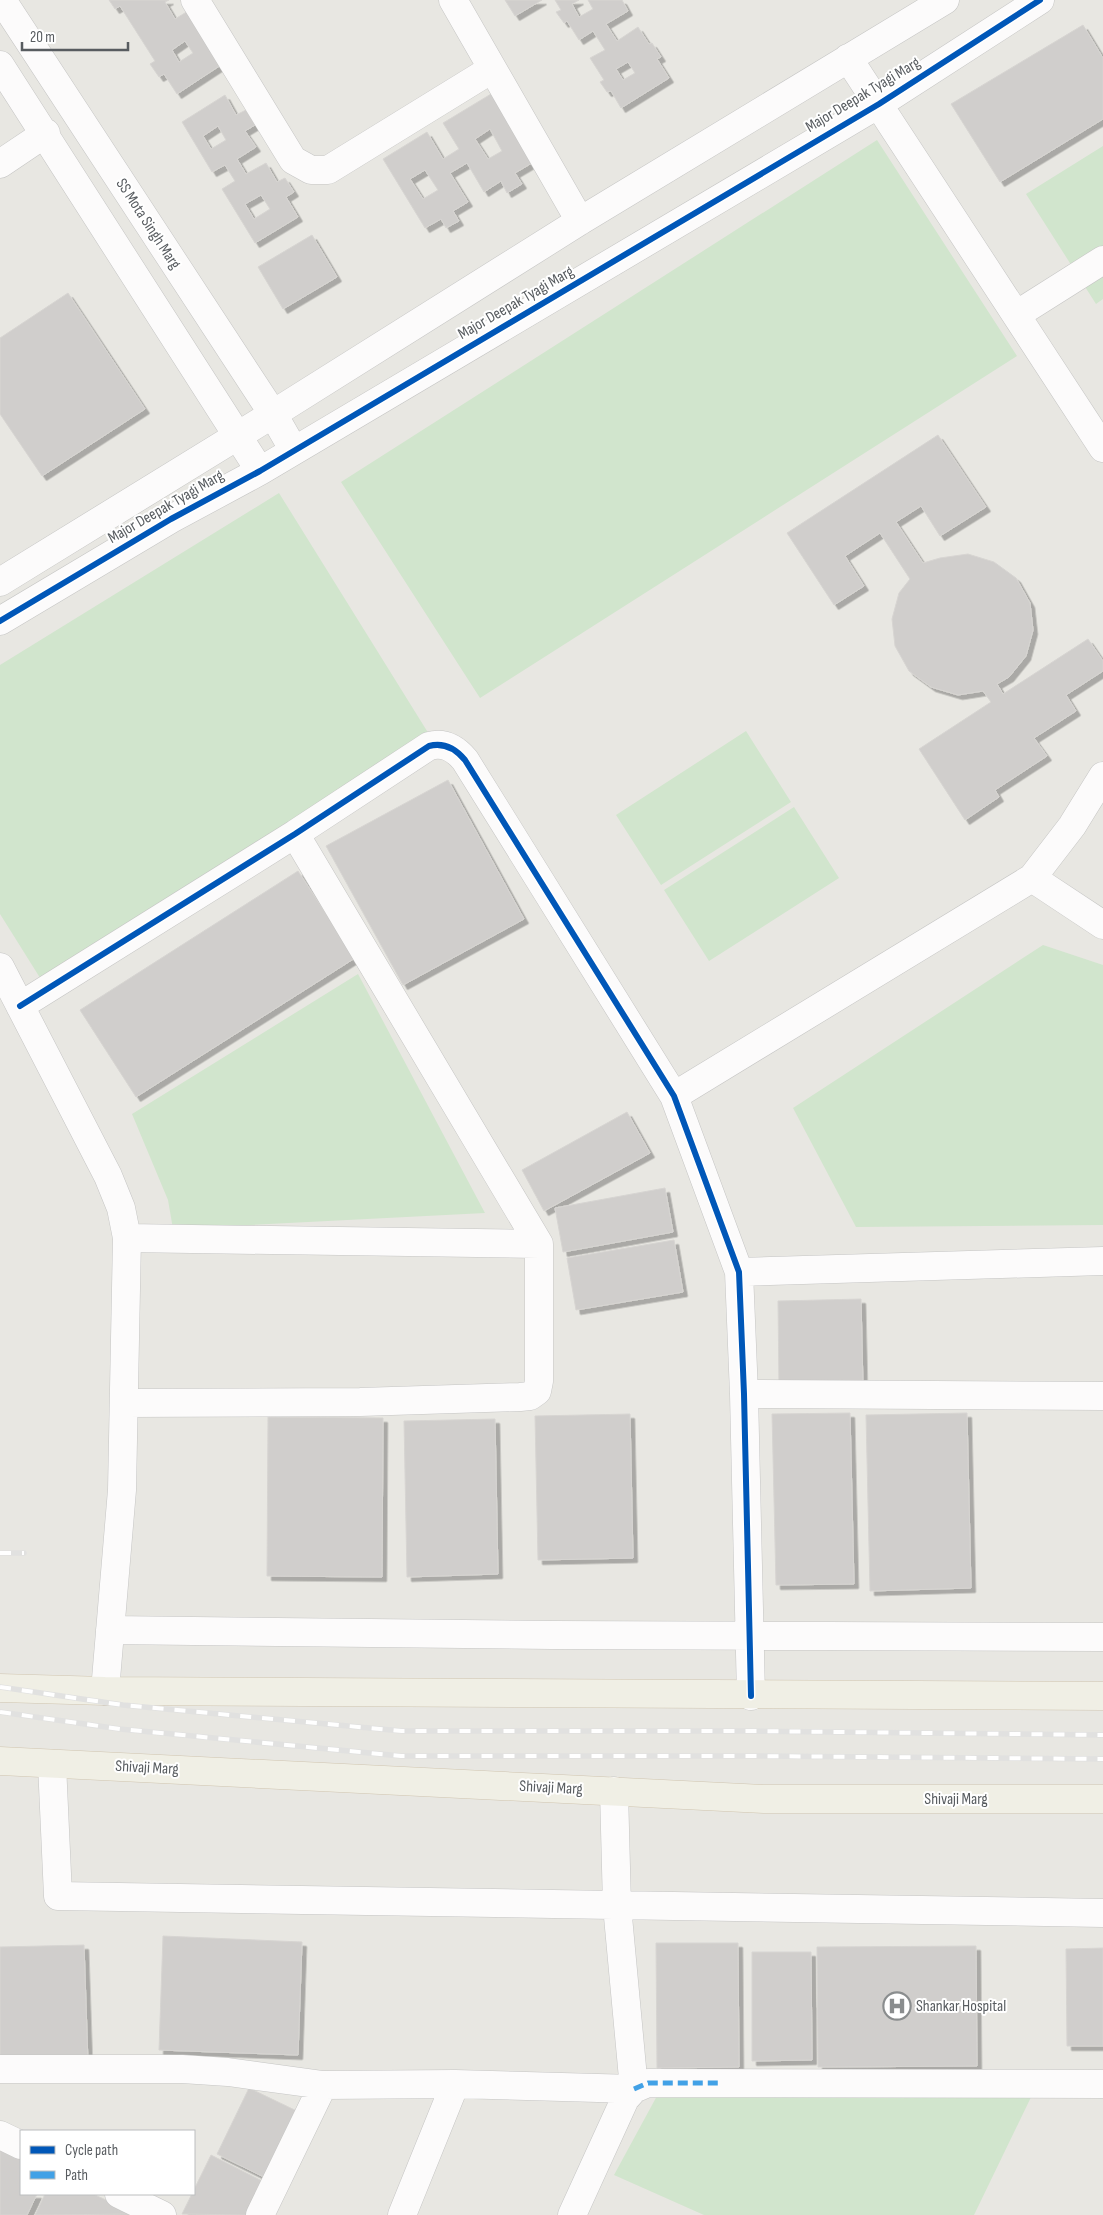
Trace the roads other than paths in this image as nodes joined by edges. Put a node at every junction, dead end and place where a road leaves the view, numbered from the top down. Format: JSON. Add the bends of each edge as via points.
{"nodes":[{"id":1,"x":2,"y":0,"type":"edge"},
{"id":2,"x":195,"y":0,"type":"edge"},
{"id":3,"x":453,"y":0,"type":"edge"},
{"id":4,"x":945,"y":0,"type":"edge"},
{"id":5,"x":1040,"y":0,"type":"edge"},
{"id":6,"x":848,"y":58,"type":"junction"},
{"id":7,"x":0,"y":65,"type":"edge"},
{"id":8,"x":492,"y":69,"type":"junction"},
{"id":9,"x":878,"y":104,"type":"junction"},
{"id":10,"x":46,"y":134,"type":"junction"},
{"id":11,"x":0,"y":164,"type":"edge"},
{"id":12,"x":580,"y":220,"type":"junction"},
{"id":13,"x":1103,"y":260,"type":"edge"},
{"id":14,"x":1016,"y":315,"type":"junction"},
{"id":15,"x":273,"y":414,"type":"junction"},
{"id":16,"x":238,"y":436,"type":"junction"},
{"id":17,"x":1103,"y":448,"type":"edge"},
{"id":18,"x":293,"y":449,"type":"junction"},
{"id":19,"x":260,"y":470,"type":"junction"},
{"id":20,"x":0,"y":582,"type":"edge"},
{"id":21,"x":0,"y":621,"type":"edge"},
{"id":22,"x":1103,"y":776,"type":"edge"},
{"id":23,"x":294,"y":834,"type":"junction"},
{"id":24,"x":1032,"y":878,"type":"junction"},
{"id":25,"x":1103,"y":925,"type":"edge"},
{"id":26,"x":0,"y":967,"type":"edge"},
{"id":27,"x":20,"y":1006,"type":"junction"},
{"id":28,"x":674,"y":1096,"type":"junction"},
{"id":29,"x":127,"y":1238,"type":"junction"},
{"id":30,"x":539,"y":1244,"type":"junction"},
{"id":31,"x":1103,"y":1261,"type":"edge"},
{"id":32,"x":739,"y":1272,"type":"junction"},
{"id":33,"x":744,"y":1394,"type":"junction"},
{"id":34,"x":1103,"y":1396,"type":"edge"},
{"id":35,"x":124,"y":1403,"type":"junction"},
{"id":36,"x":110,"y":1630,"type":"junction"},
{"id":37,"x":749,"y":1636,"type":"junction"},
{"id":38,"x":1103,"y":1637,"type":"edge"},
{"id":39,"x":0,"y":1688,"type":"edge"},
{"id":40,"x":105,"y":1691,"type":"junction"},
{"id":41,"x":750,"y":1696,"type":"junction"},
{"id":42,"x":1103,"y":1696,"type":"edge"},
{"id":43,"x":0,"y":1761,"type":"edge"},
{"id":44,"x":52,"y":1764,"type":"junction"},
{"id":45,"x":614,"y":1792,"type":"junction"},
{"id":46,"x":1103,"y":1799,"type":"edge"},
{"id":47,"x":617,"y":1906,"type":"junction"},
{"id":48,"x":1103,"y":1913,"type":"edge"},
{"id":49,"x":0,"y":2070,"type":"edge"},
{"id":50,"x":455,"y":2084,"type":"junction"},
{"id":51,"x":1103,"y":2084,"type":"edge"},
{"id":52,"x":323,"y":2085,"type":"junction"},
{"id":53,"x":634,"y":2090,"type":"junction"},
{"id":54,"x":0,"y":2135,"type":"edge"},
{"id":55,"x":20,"y":2145,"type":"edge"},
{"id":56,"x":121,"y":2195,"type":"edge"},
{"id":57,"x":162,"y":2215,"type":"edge"},
{"id":58,"x":260,"y":2215,"type":"edge"},
{"id":59,"x":402,"y":2215,"type":"edge"},
{"id":60,"x":572,"y":2215,"type":"edge"}],
"edges":[{"from":1,"to":15,"type":"street","name":"SS Mota Singh Marg"},
{"from":2,"to":8,"type":"street","via":[[294,160],[311,170],[328,170]]},
{"from":3,"to":8,"type":"street"},
{"from":4,"to":6,"type":"street","name":"Major Deepak Tyagi Marg"},
{"from":5,"to":9,"type":"street","name":"Major Deepak Tyagi Marg"},
{"from":6,"to":9,"type":"street"},
{"from":6,"to":12,"type":"street","name":"Major Deepak Tyagi Marg"},
{"from":7,"to":10,"type":"street"},
{"from":8,"to":12,"type":"street"},
{"from":9,"to":14,"type":"street"},
{"from":9,"to":18,"type":"street","name":"Major Deepak Tyagi Marg"},
{"from":10,"to":11,"type":"street"},
{"from":10,"to":16,"type":"street"},
{"from":12,"to":15,"type":"street","name":"Major Deepak Tyagi Marg"},
{"from":13,"to":14,"type":"street"},
{"from":14,"to":17,"type":"street"},
{"from":15,"to":16,"type":"street","name":"Major Deepak Tyagi Marg"},
{"from":15,"to":18,"type":"street","name":"SS Mota Singh Marg"},
{"from":16,"to":19,"type":"street"},
{"from":16,"to":20,"type":"street","name":"Major Deepak Tyagi Marg"},
{"from":18,"to":19,"type":"street","name":"Major Deepak Tyagi Marg"},
{"from":19,"to":21,"type":"street","name":"Major Deepak Tyagi Marg","via":[[171,518]]},
{"from":22,"to":24,"type":"street","via":[[1072,826]]},
{"from":23,"to":27,"type":"street"},
{"from":23,"to":28,"type":"street","via":[[429,746],[448,746],[458,752]]},
{"from":23,"to":30,"type":"street"},
{"from":24,"to":25,"type":"street"},
{"from":24,"to":28,"type":"street"},
{"from":26,"to":27,"type":"street"},
{"from":27,"to":29,"type":"street","via":[[108,1176],[121,1208]]},
{"from":28,"to":32,"type":"street"},
{"from":29,"to":30,"type":"street"},
{"from":29,"to":35,"type":"street"},
{"from":30,"to":35,"type":"street","via":[[539,1381],[537,1390],[530,1396],[360,1402]]},
{"from":31,"to":32,"type":"street"},
{"from":32,"to":33,"type":"street"},
{"from":33,"to":34,"type":"street"},
{"from":33,"to":37,"type":"street"},
{"from":35,"to":36,"type":"street","via":[[122,1490]]},
{"from":36,"to":37,"type":"street"},
{"from":36,"to":40,"type":"street"},
{"from":37,"to":38,"type":"street"},
{"from":37,"to":41,"type":"street"},
{"from":39,"to":40,"type":"main road"},
{"from":40,"to":41,"type":"main road"},
{"from":41,"to":42,"type":"main road"},
{"from":43,"to":44,"type":"main road","name":"Shivaji Marg"},
{"from":44,"to":45,"type":"main road","name":"Shivaji Marg"},
{"from":44,"to":47,"type":"street","via":[[58,1896]]},
{"from":45,"to":46,"type":"main road","name":"Shivaji Marg","via":[[764,1799]]},
{"from":45,"to":47,"type":"street"},
{"from":47,"to":48,"type":"street"},
{"from":47,"to":53,"type":"street"},
{"from":49,"to":52,"type":"street","via":[[182,2069]]},
{"from":50,"to":52,"type":"street"},
{"from":50,"to":53,"type":"street"},
{"from":50,"to":59,"type":"street"},
{"from":51,"to":53,"type":"street","via":[[648,2083]]},
{"from":52,"to":58,"type":"street"},
{"from":53,"to":60,"type":"street","via":[[625,2099]]},
{"from":54,"to":55,"type":"street"},
{"from":56,"to":57,"type":"street"}]}
